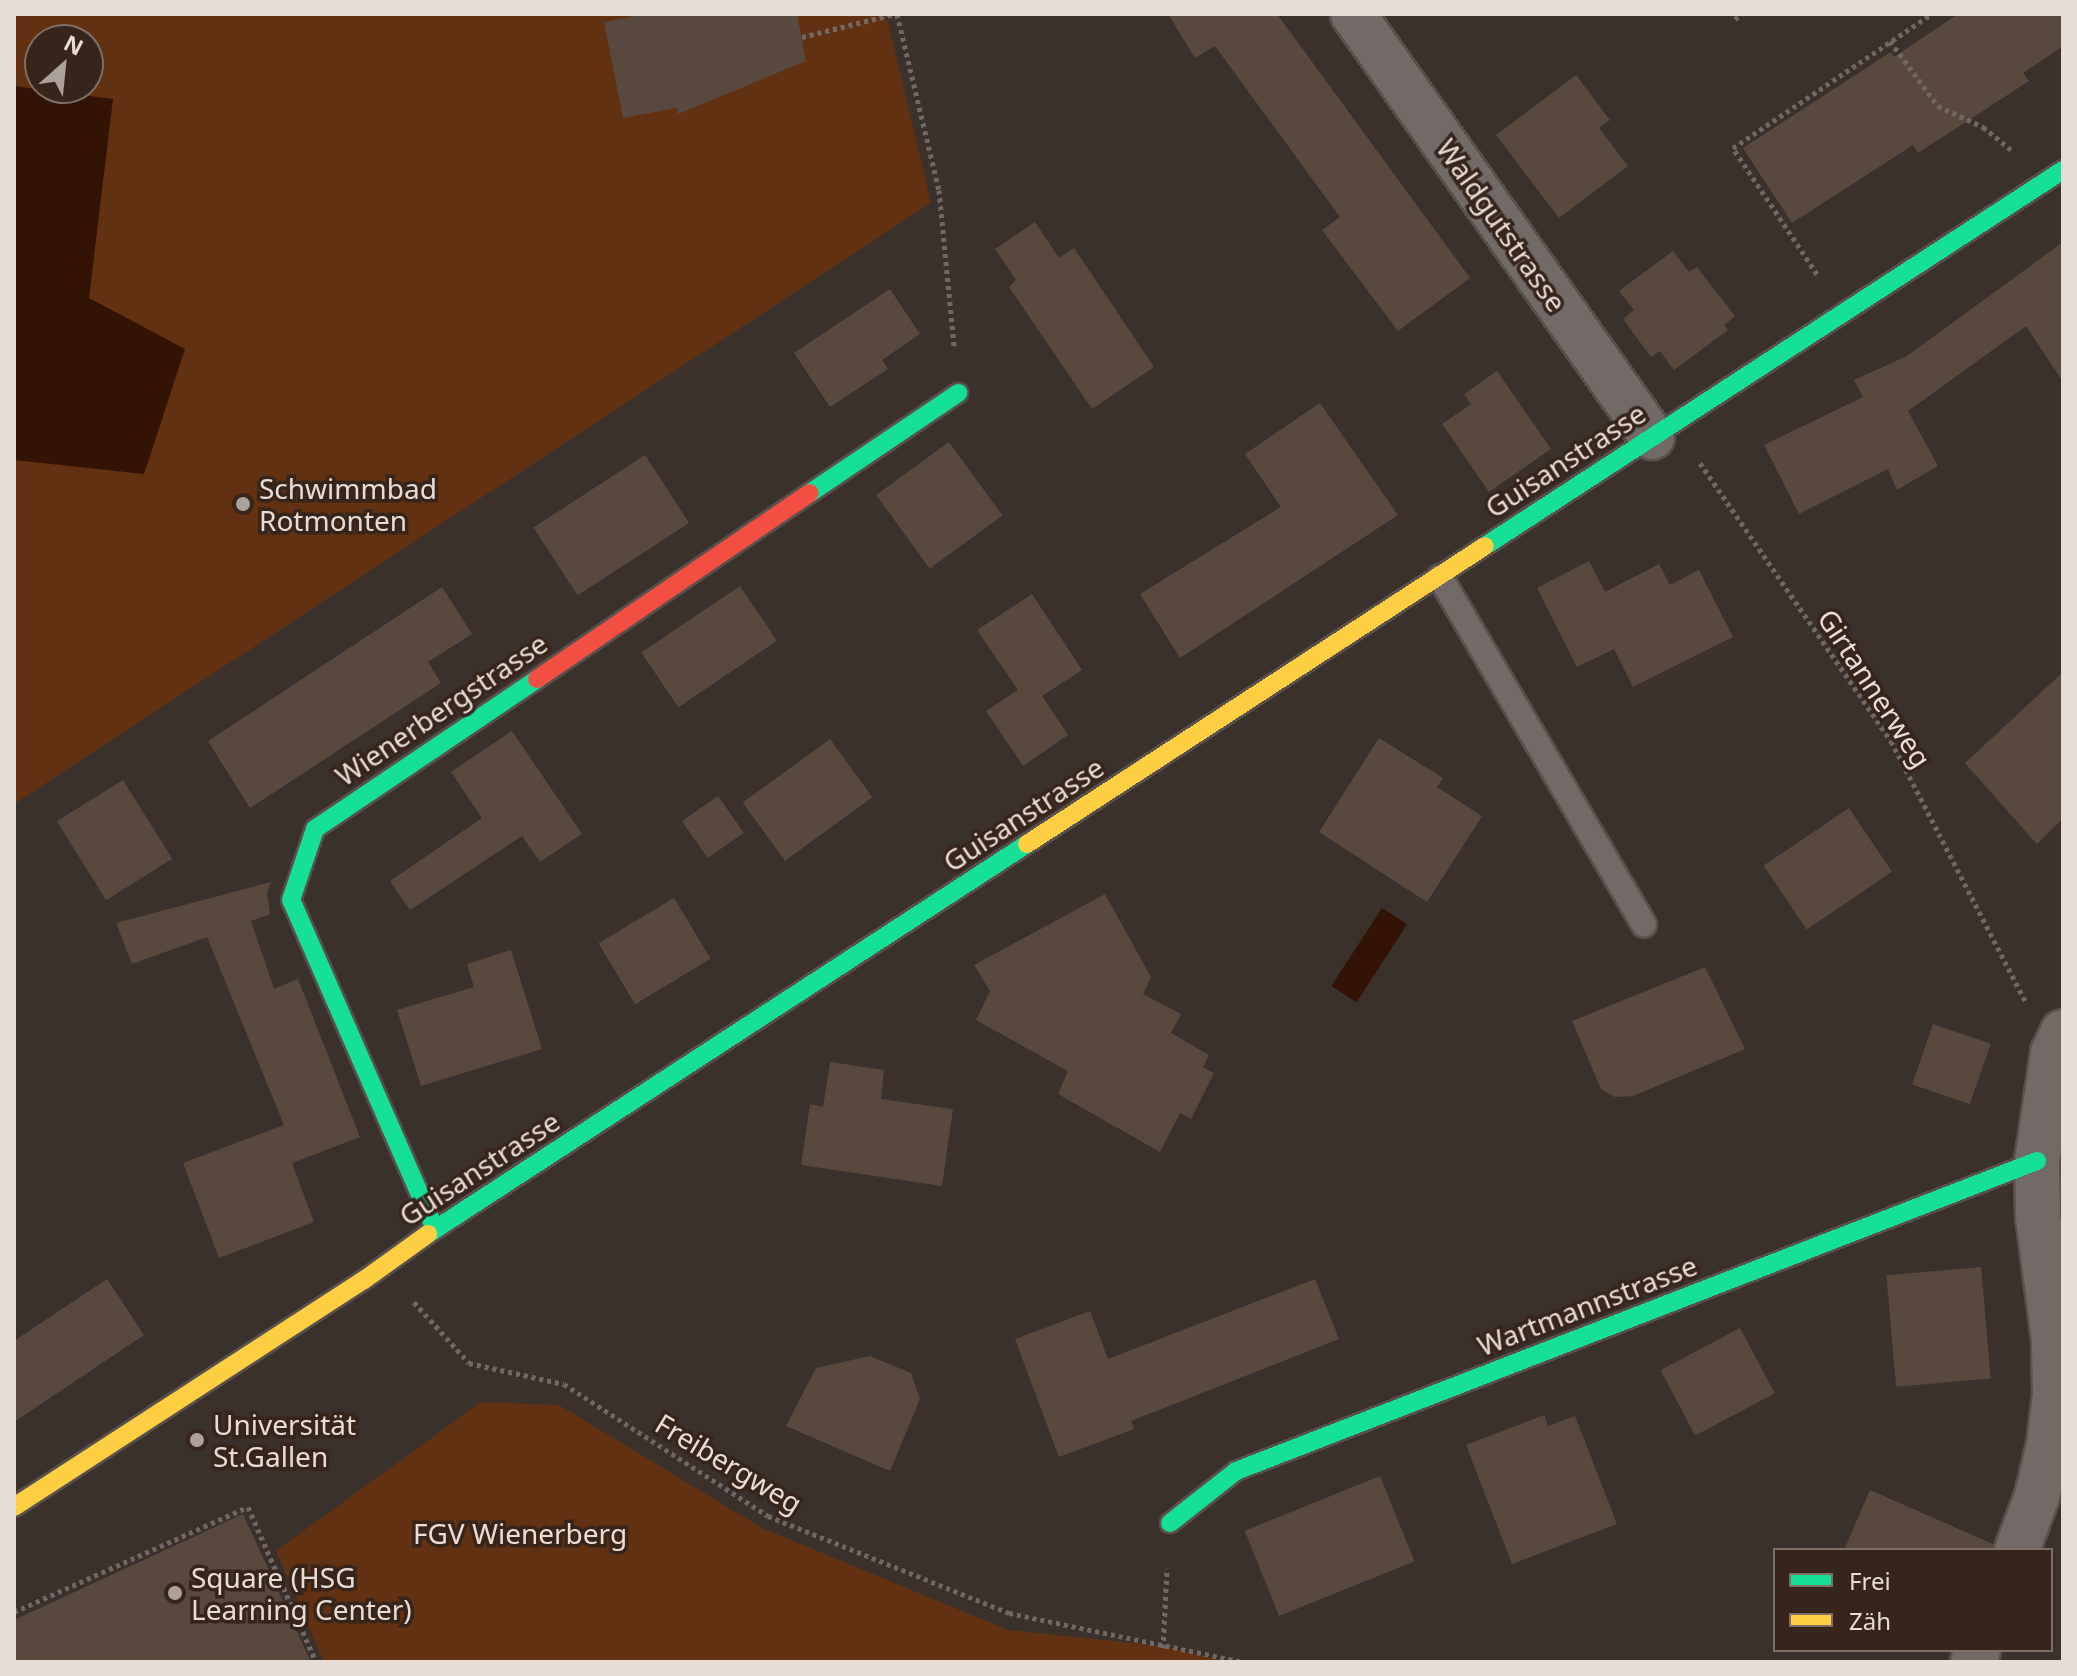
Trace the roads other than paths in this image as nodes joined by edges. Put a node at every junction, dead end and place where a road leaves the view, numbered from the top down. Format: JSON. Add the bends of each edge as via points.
{"nodes":[{"id":1,"x":1353,"y":14,"type":"edge"},
{"id":2,"x":2056,"y":175,"type":"edge"},
{"id":3,"x":958,"y":393,"type":"road end"},
{"id":4,"x":1652,"y":437,"type":"junction"},
{"id":5,"x":1440,"y":577,"type":"junction"},
{"id":6,"x":1644,"y":925,"type":"dead end"},
{"id":7,"x":2063,"y":1032,"type":"edge"},
{"id":8,"x":2037,"y":1161,"type":"junction"},
{"id":9,"x":435,"y":1229,"type":"junction"},
{"id":10,"x":14,"y":1507,"type":"edge"},
{"id":11,"x":1170,"y":1523,"type":"road end"},
{"id":12,"x":2018,"y":1548,"type":"edge"}],
"edges":[{"from":1,"to":4,"type":"street","name":"Waldgutstrasse"},
{"from":2,"to":4,"type":"street","name":"Guisanstrasse"},
{"from":3,"to":9,"type":"street","name":"Wienerbergstrasse","via":[[315,829],[291,900]]},
{"from":4,"to":5,"type":"street","name":"Guisanstrasse"},
{"from":5,"to":6,"type":"lane"},
{"from":5,"to":9,"type":"street","name":"Guisanstrasse"},
{"from":7,"to":8,"type":"street","via":[[2053,1053]]},
{"from":8,"to":11,"type":"street","name":"Wartmannstrasse","via":[[1236,1471]]},
{"from":8,"to":12,"type":"street","via":[[2055,1394],[2040,1484]]},
{"from":9,"to":10,"type":"street","name":"Guisanstrasse"}]}
